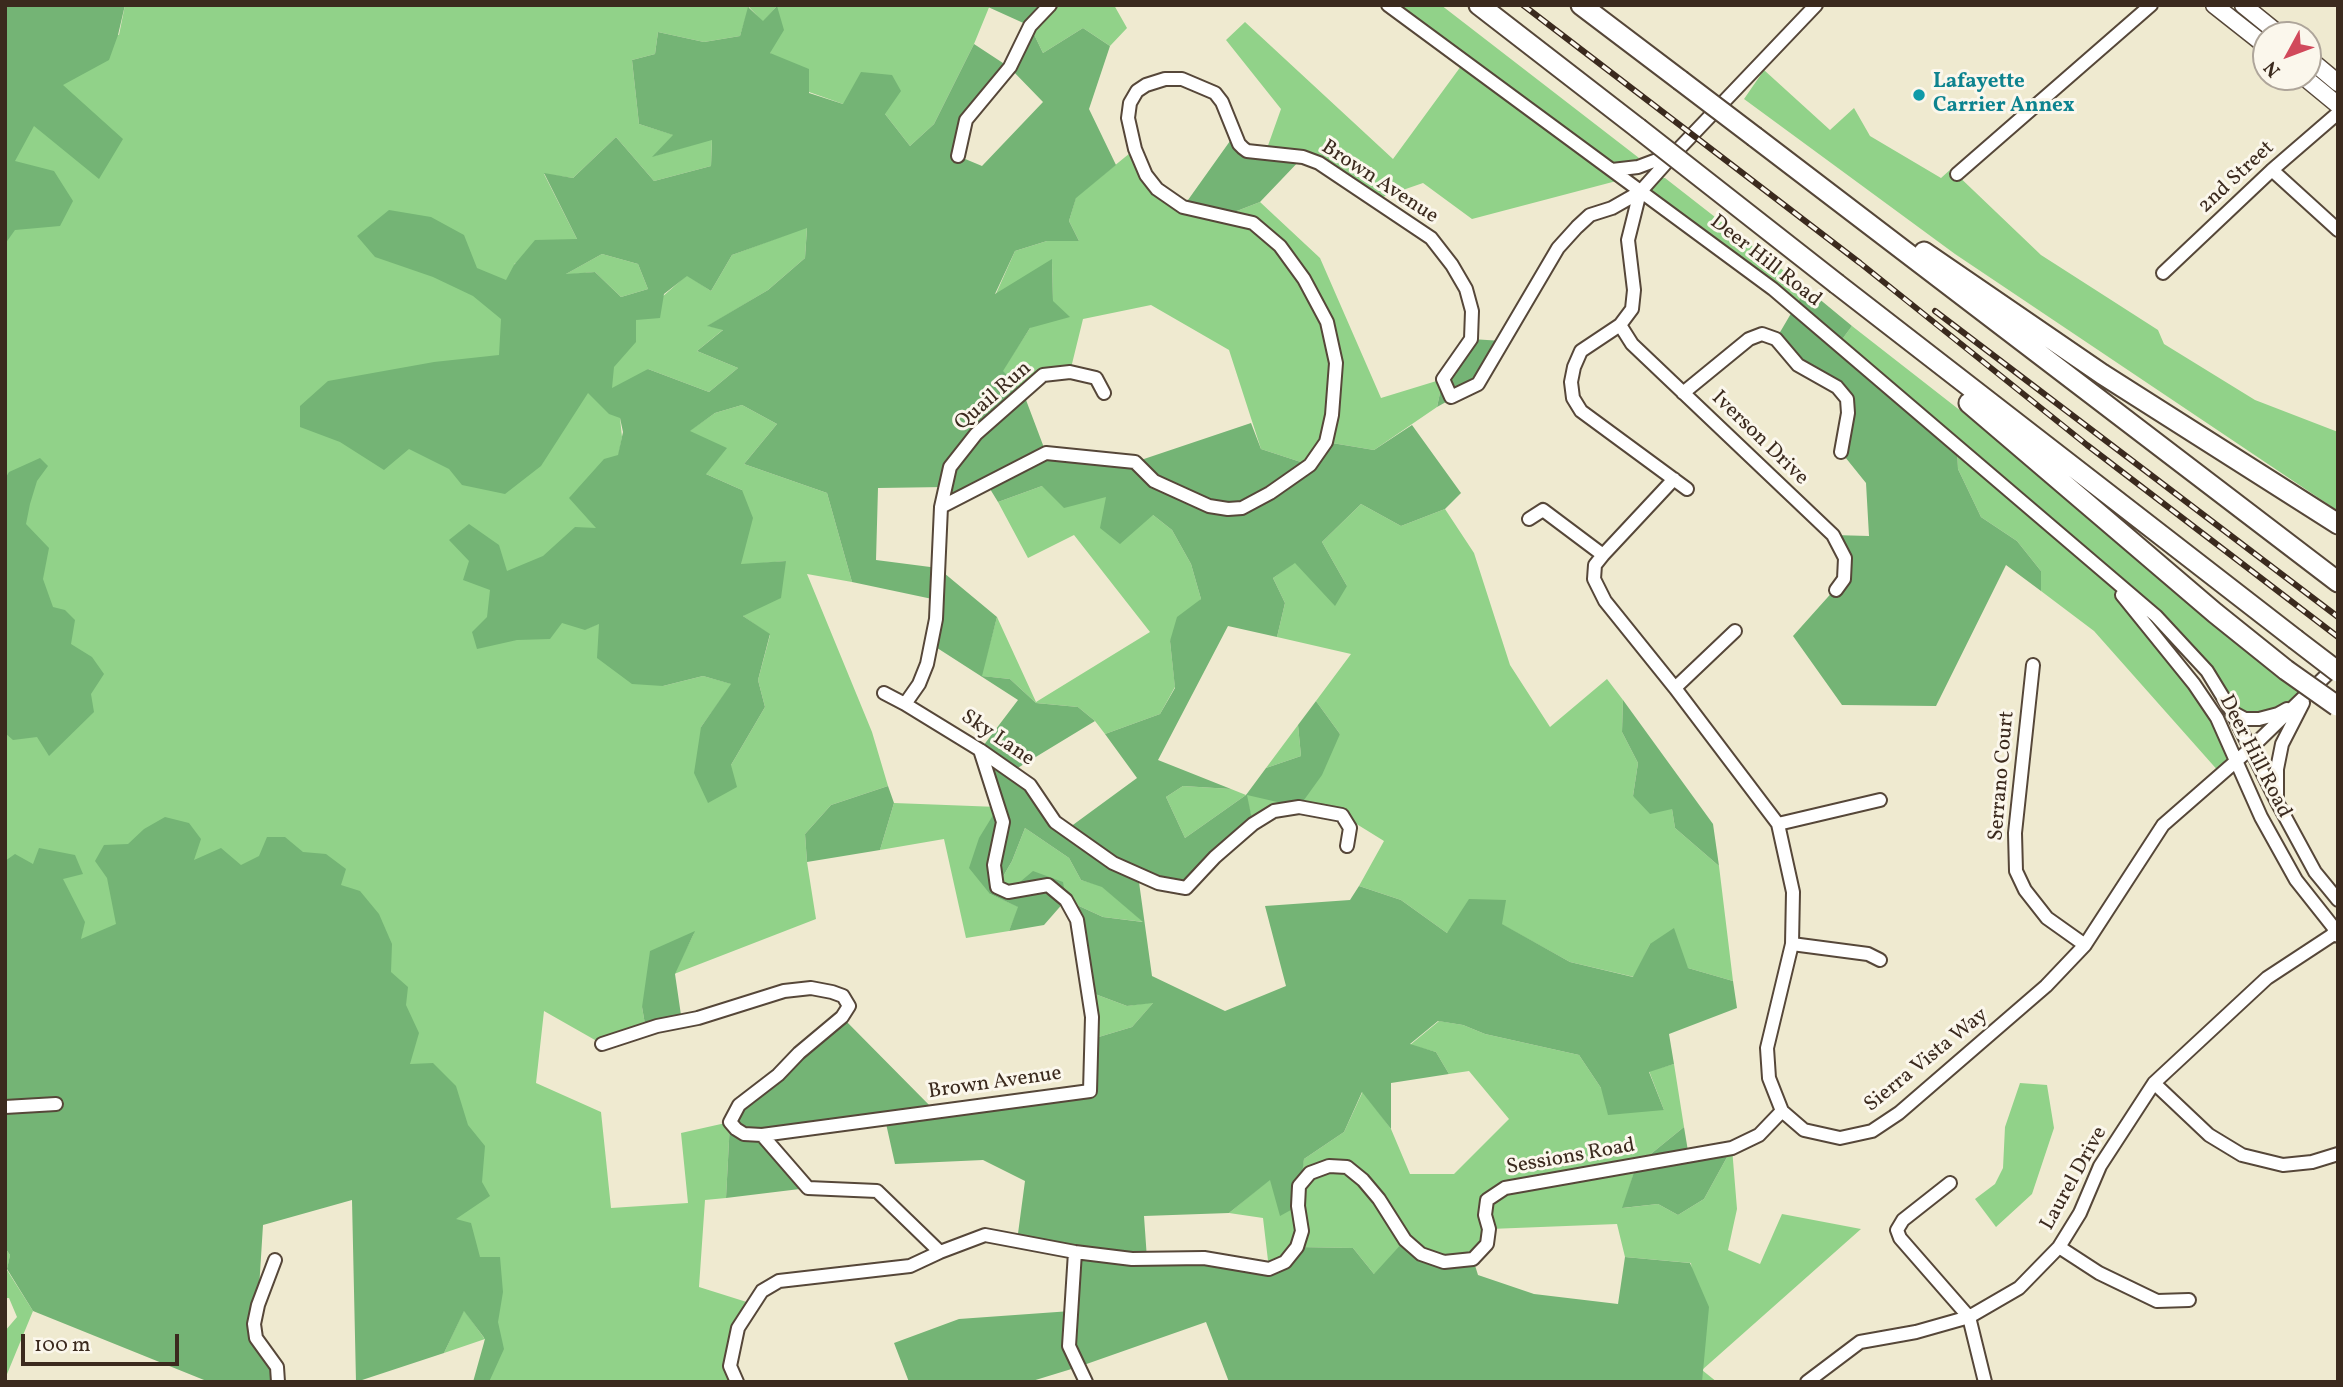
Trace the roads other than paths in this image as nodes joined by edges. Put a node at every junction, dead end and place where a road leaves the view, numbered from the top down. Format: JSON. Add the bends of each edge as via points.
{"nodes":[{"id":1,"x":1050,"y":5,"type":"edge"},
{"id":2,"x":1388,"y":5,"type":"edge"},
{"id":3,"x":1479,"y":5,"type":"edge"},
{"id":4,"x":1581,"y":5,"type":"edge"},
{"id":5,"x":1794,"y":5,"type":"edge"},
{"id":6,"x":1816,"y":5,"type":"edge"},
{"id":7,"x":2151,"y":5,"type":"edge"},
{"id":8,"x":2214,"y":5,"type":"edge"},
{"id":9,"x":2243,"y":5,"type":"edge"},
{"id":10,"x":1806,"y":15,"type":"junction"},
{"id":11,"x":2263,"y":21,"type":"edge"},
{"id":12,"x":2252,"y":35,"type":"edge"},
{"id":13,"x":2322,"y":70,"type":"edge"},
{"id":14,"x":2338,"y":83,"type":"edge"},
{"id":15,"x":2321,"y":91,"type":"edge"},
{"id":16,"x":2338,"y":105,"type":"edge"},
{"id":17,"x":2338,"y":113,"type":"edge"},
{"id":18,"x":1674,"y":153,"type":"junction"},
{"id":19,"x":958,"y":156,"type":"dead end"},
{"id":20,"x":1612,"y":170,"type":"junction"},
{"id":21,"x":2272,"y":170,"type":"junction"},
{"id":22,"x":1957,"y":174,"type":"dead end"},
{"id":23,"x":1821,"y":184,"type":"junction"},
{"id":24,"x":1640,"y":191,"type":"junction"},
{"id":25,"x":2338,"y":230,"type":"edge"},
{"id":26,"x":2163,"y":273,"type":"dead end"},
{"id":27,"x":1871,"y":311,"type":"junction"},
{"id":28,"x":1620,"y":325,"type":"junction"},
{"id":29,"x":1104,"y":393,"type":"dead end"},
{"id":30,"x":1683,"y":393,"type":"junction"},
{"id":31,"x":1841,"y":452,"type":"dead end"},
{"id":32,"x":1674,"y":479,"type":"junction"},
{"id":33,"x":1687,"y":489,"type":"dead end"},
{"id":34,"x":941,"y":507,"type":"junction"},
{"id":35,"x":1529,"y":519,"type":"dead end"},
{"id":36,"x":2338,"y":524,"type":"edge"},
{"id":37,"x":1603,"y":555,"type":"junction"},
{"id":38,"x":2101,"y":571,"type":"junction"},
{"id":39,"x":2338,"y":582,"type":"edge"},
{"id":40,"x":1836,"y":590,"type":"dead end"},
{"id":41,"x":1735,"y":631,"type":"dead end"},
{"id":42,"x":2338,"y":664,"type":"edge"},
{"id":43,"x":2033,"y":665,"type":"dead end"},
{"id":44,"x":2338,"y":671,"type":"edge"},
{"id":45,"x":1675,"y":688,"type":"junction"},
{"id":46,"x":884,"y":693,"type":"dead end"},
{"id":47,"x":2303,"y":698,"type":"junction"},
{"id":48,"x":905,"y":704,"type":"junction"},
{"id":49,"x":2337,"y":706,"type":"edge"},
{"id":50,"x":2232,"y":712,"type":"junction"},
{"id":51,"x":2250,"y":749,"type":"junction"},
{"id":52,"x":980,"y":750,"type":"junction"},
{"id":53,"x":2235,"y":761,"type":"junction"},
{"id":54,"x":1880,"y":800,"type":"dead end"},
{"id":55,"x":2277,"y":802,"type":"junction"},
{"id":56,"x":1779,"y":824,"type":"junction"},
{"id":57,"x":1347,"y":846,"type":"dead end"},
{"id":58,"x":2338,"y":900,"type":"edge"},
{"id":59,"x":2338,"y":932,"type":"edge"},
{"id":60,"x":1791,"y":944,"type":"junction"},
{"id":61,"x":2085,"y":945,"type":"junction"},
{"id":62,"x":1880,"y":960,"type":"dead end"},
{"id":63,"x":601,"y":1044,"type":"dead end"},
{"id":64,"x":2154,"y":1083,"type":"junction"},
{"id":65,"x":56,"y":1104,"type":"dead end"},
{"id":66,"x":5,"y":1107,"type":"edge"},
{"id":67,"x":1782,"y":1111,"type":"junction"},
{"id":68,"x":762,"y":1135,"type":"junction"},
{"id":69,"x":2338,"y":1154,"type":"edge"},
{"id":70,"x":1950,"y":1183,"type":"dead end"},
{"id":71,"x":2059,"y":1248,"type":"junction"},
{"id":72,"x":940,"y":1252,"type":"junction"},
{"id":73,"x":1075,"y":1252,"type":"junction"},
{"id":74,"x":275,"y":1260,"type":"dead end"},
{"id":75,"x":2189,"y":1300,"type":"dead end"},
{"id":76,"x":1969,"y":1317,"type":"junction"},
{"id":77,"x":278,"y":1382,"type":"edge"},
{"id":78,"x":737,"y":1382,"type":"edge"},
{"id":79,"x":1086,"y":1382,"type":"edge"},
{"id":80,"x":1807,"y":1382,"type":"edge"},
{"id":81,"x":1985,"y":1382,"type":"edge"}],
"edges":[{"from":1,"to":19,"type":"street","via":[[1030,26],[1010,67],[966,120]]},
{"from":2,"to":20,"type":"street","name":"Deer Hill Road"},
{"from":3,"to":27,"type":"highway","bridge":true},
{"from":4,"to":23,"type":"highway","bridge":true},
{"from":5,"to":10,"type":"street"},
{"from":6,"to":10,"type":"street","name":"Brown Avenue"},
{"from":7,"to":22,"type":"street"},
{"from":8,"to":12,"type":"main road"},
{"from":9,"to":11,"type":"main road"},
{"from":10,"to":18,"type":"street","name":"Brown Avenue"},
{"from":13,"to":14,"type":"main road"},
{"from":15,"to":16,"type":"main road"},
{"from":17,"to":21,"type":"street","name":"2nd Street"},
{"from":18,"to":20,"type":"street","via":[[1638,167]]},
{"from":18,"to":24,"type":"street","name":"Brown Avenue"},
{"from":20,"to":24,"type":"street","name":"Deer Hill Road"},
{"from":21,"to":25,"type":"street"},
{"from":21,"to":26,"type":"street","name":"2nd Street"},
{"from":23,"to":36,"type":"highway","via":[[2052,341]]},
{"from":23,"to":39,"type":"highway"},
{"from":24,"to":28,"type":"street","via":[[1628,240],[1632,309]]},
{"from":24,"to":34,"type":"street","name":"Brown Avenue","via":[[1590,215],[1577,227],[1558,248],[1478,384],[1451,397],[1443,379],[1471,339],[1472,311],[1466,289],[1431,239],[1319,163],[1247,151],[1239,144],[1215,93],[1182,79],[1146,85],[1130,103],[1128,118],[1146,175],[1183,207],[1253,223],[1280,246],[1327,322],[1336,363],[1326,442],[1310,465],[1242,508],[1209,506],[1154,481],[1135,462],[1046,453]]},
{"from":24,"to":38,"type":"street","name":"Deer Hill Road","via":[[1773,289]]},
{"from":27,"to":44,"type":"highway","bridge":true},
{"from":27,"to":49,"type":"highway","bridge":true,"via":[[2013,442],[2230,626]]},
{"from":28,"to":30,"type":"street","name":"Iverson Drive","via":[[1632,344]]},
{"from":28,"to":32,"type":"street","via":[[1581,351],[1571,382],[1573,398],[1581,411]]},
{"from":29,"to":34,"type":"street","name":"Quail Run","via":[[1096,378],[1070,372],[1043,375],[976,434],[950,467]]},
{"from":30,"to":31,"type":"street","via":[[1749,339],[1762,334],[1776,339],[1798,365],[1837,387],[1847,399]]},
{"from":30,"to":40,"type":"street","name":"Iverson Drive","via":[[1833,535],[1845,558],[1844,579]]},
{"from":32,"to":33,"type":"street"},
{"from":32,"to":37,"type":"street"},
{"from":34,"to":48,"type":"street","via":[[936,619],[927,664]]},
{"from":35,"to":37,"type":"street","via":[[1543,510]]},
{"from":37,"to":45,"type":"street","via":[[1595,565],[1594,579],[1605,601]]},
{"from":38,"to":50,"type":"street","name":"Deer Hill Road","via":[[2156,616],[2207,671]]},
{"from":38,"to":53,"type":"street","name":"Deer Hill Road","via":[[2194,684],[2217,718]]},
{"from":41,"to":45,"type":"street"},
{"from":42,"to":47,"type":"street","name":"Sierra Vista Way"},
{"from":43,"to":61,"type":"street","name":"Serrano Court","via":[[2015,832],[2016,871],[2047,918]]},
{"from":45,"to":56,"type":"street"},
{"from":46,"to":48,"type":"street","name":"Sky Lane"},
{"from":47,"to":50,"type":"street","via":[[2278,714],[2259,719],[2245,719]]},
{"from":47,"to":51,"type":"street","name":"Sierra Vista Way"},
{"from":47,"to":55,"type":"street","via":[[2282,744]]},
{"from":48,"to":52,"type":"street","name":"Sky Lane"},
{"from":50,"to":51,"type":"street","name":"Deer Hill Road"},
{"from":51,"to":53,"type":"street","name":"Sierra Vista Way"},
{"from":51,"to":55,"type":"street","name":"Deer Hill Road"},
{"from":52,"to":57,"type":"street","name":"Sky Lane","via":[[1030,785],[1060,826],[1112,863],[1157,883],[1186,888],[1215,856],[1274,811],[1299,807],[1342,815],[1350,828]]},
{"from":52,"to":68,"type":"street","name":"Brown Avenue","via":[[1003,822],[993,865],[997,887],[1008,892],[1048,885],[1066,900],[1077,920],[1093,1017],[1090,1091]]},
{"from":53,"to":59,"type":"street","name":"Deer Hill Road","via":[[2295,880]]},
{"from":53,"to":61,"type":"street","name":"Sierra Vista Way","via":[[2163,825]]},
{"from":54,"to":56,"type":"street"},
{"from":55,"to":58,"type":"street","name":"Deer Hill Road","via":[[2315,872]]},
{"from":56,"to":60,"type":"street","via":[[1793,892]]},
{"from":59,"to":64,"type":"street","name":"Laurel Drive","via":[[2267,978]]},
{"from":60,"to":62,"type":"street","via":[[1868,954]]},
{"from":60,"to":67,"type":"street","via":[[1767,1048],[1769,1078]]},
{"from":61,"to":67,"type":"street","name":"Sierra Vista Way","via":[[2046,986],[1872,1131],[1840,1138],[1804,1130]]},
{"from":63,"to":68,"type":"street","via":[[784,991],[811,988],[843,996],[849,1006],[842,1017],[738,1105],[730,1122],[744,1134]]},
{"from":64,"to":69,"type":"street","via":[[2209,1135],[2242,1155],[2283,1165]]},
{"from":64,"to":71,"type":"street","name":"Laurel Drive","via":[[2100,1166]]},
{"from":65,"to":66,"type":"street"},
{"from":67,"to":73,"type":"street","name":"Sessions Road","via":[[1759,1135],[1732,1148],[1505,1188],[1487,1200],[1487,1244],[1473,1259],[1444,1262],[1421,1254],[1405,1240],[1363,1180],[1347,1167],[1329,1166],[1310,1173],[1299,1186],[1302,1231],[1297,1247],[1285,1262],[1269,1269],[1205,1258],[1132,1259]]},
{"from":68,"to":72,"type":"street","via":[[808,1188],[877,1191]]},
{"from":70,"to":76,"type":"street","via":[[1903,1220],[1897,1230]]},
{"from":71,"to":75,"type":"street","via":[[2157,1301]]},
{"from":71,"to":76,"type":"street","name":"Laurel Drive","via":[[2019,1288]]},
{"from":72,"to":73,"type":"street","via":[[985,1235]]},
{"from":72,"to":78,"type":"street","via":[[910,1266],[779,1280],[762,1291],[737,1328],[730,1366]]},
{"from":73,"to":79,"type":"street","via":[[1069,1346]]},
{"from":74,"to":77,"type":"street","via":[[254,1324],[256,1338],[276,1367]]},
{"from":76,"to":80,"type":"street","name":"Laurel Drive","via":[[1860,1342]]},
{"from":76,"to":81,"type":"street"}]}
